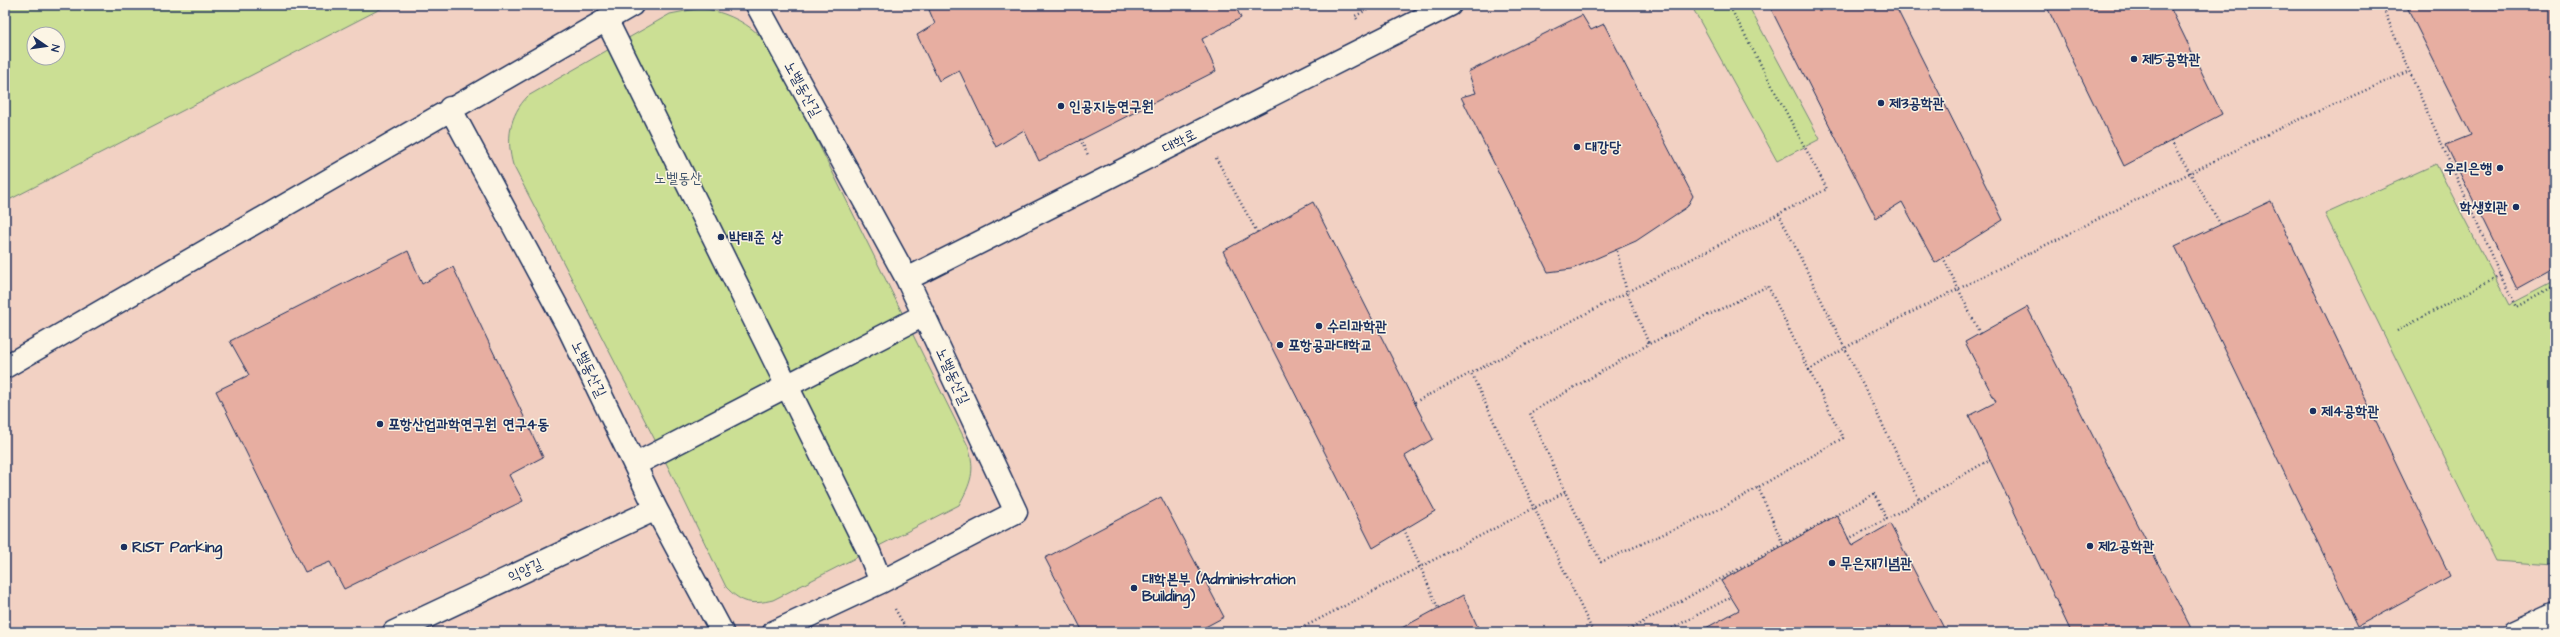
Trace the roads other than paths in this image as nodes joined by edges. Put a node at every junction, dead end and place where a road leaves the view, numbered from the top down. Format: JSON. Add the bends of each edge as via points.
{"nodes":[{"id":1,"x":632,"y":5,"type":"edge"},
{"id":2,"x":757,"y":5,"type":"edge"},
{"id":3,"x":1450,"y":5,"type":"edge"},
{"id":4,"x":606,"y":19,"type":"junction"},
{"id":5,"x":450,"y":108,"type":"junction"},
{"id":6,"x":907,"y":279,"type":"junction"},
{"id":7,"x":924,"y":315,"type":"junction"},
{"id":8,"x":5,"y":367,"type":"edge"},
{"id":9,"x":787,"y":386,"type":"junction"},
{"id":10,"x":636,"y":464,"type":"junction"},
{"id":11,"x":656,"y":508,"type":"junction"},
{"id":12,"x":881,"y":582,"type":"junction"},
{"id":13,"x":2555,"y":613,"type":"edge"},
{"id":14,"x":394,"y":632,"type":"edge"},
{"id":15,"x":722,"y":632,"type":"edge"},
{"id":16,"x":774,"y":632,"type":"edge"},
{"id":17,"x":2514,"y":632,"type":"edge"}],
"edges":[{"from":1,"to":4,"type":"street"},
{"from":2,"to":6,"type":"street","name":"노벨동산길"},
{"from":3,"to":6,"type":"street","name":"대학로"},
{"from":4,"to":5,"type":"street"},
{"from":4,"to":9,"type":"street"},
{"from":5,"to":8,"type":"street"},
{"from":5,"to":10,"type":"street","name":"노벨동산길","via":[[569,329]]},
{"from":6,"to":7,"type":"street","name":"노벨동산길"},
{"from":7,"to":9,"type":"street"},
{"from":7,"to":12,"type":"street","name":"노벨동산길","via":[[1016,512]]},
{"from":9,"to":10,"type":"street"},
{"from":9,"to":12,"type":"street","via":[[869,552]]},
{"from":10,"to":11,"type":"street","name":"노벨동산길"},
{"from":11,"to":14,"type":"street","name":"익양길"},
{"from":11,"to":15,"type":"street","name":"노벨동산길"},
{"from":12,"to":16,"type":"street","name":"노벨동산길"},
{"from":13,"to":17,"type":"street"}]}
